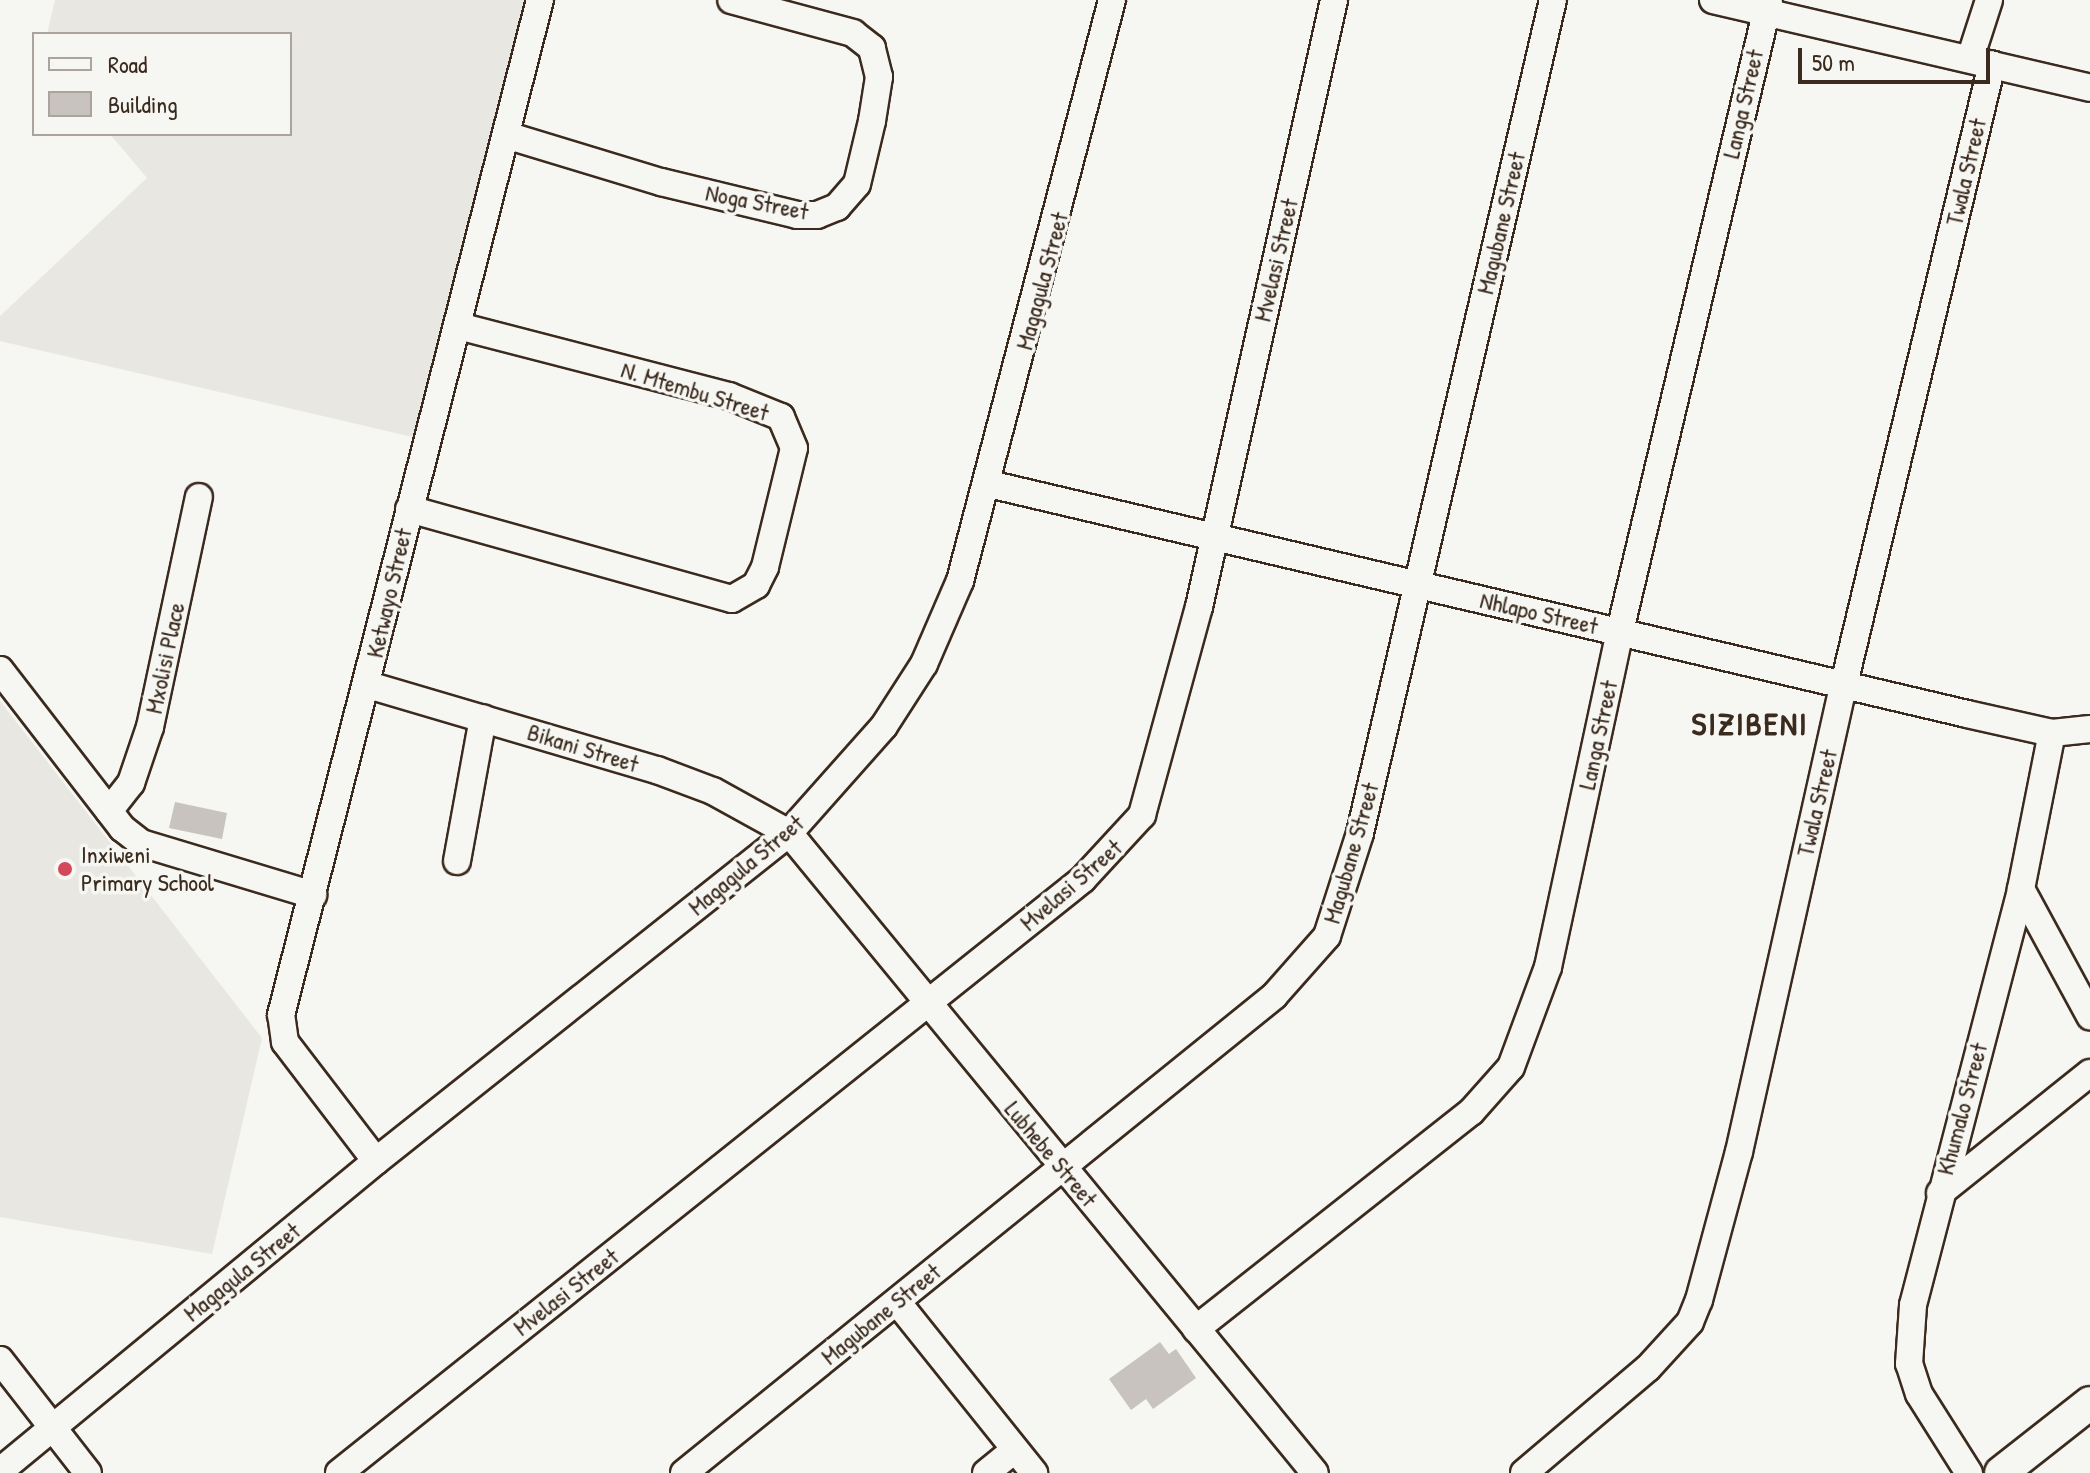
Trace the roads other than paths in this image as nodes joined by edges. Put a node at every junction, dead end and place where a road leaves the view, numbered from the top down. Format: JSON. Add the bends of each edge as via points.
{"nodes":[{"id":1,"x":540,"y":0,"type":"edge"},
{"id":2,"x":731,"y":0,"type":"edge"},
{"id":3,"x":1112,"y":0,"type":"edge"},
{"id":4,"x":1334,"y":0,"type":"edge"},
{"id":5,"x":1553,"y":0,"type":"edge"},
{"id":6,"x":1713,"y":0,"type":"edge"},
{"id":7,"x":1989,"y":0,"type":"edge"},
{"id":8,"x":1767,"y":6,"type":"edge"},
{"id":9,"x":1981,"y":61,"type":"junction"},
{"id":10,"x":2090,"y":88,"type":"edge"},
{"id":11,"x":506,"y":135,"type":"junction"},
{"id":12,"x":458,"y":326,"type":"junction"},
{"id":13,"x":989,"y":484,"type":"junction"},
{"id":14,"x":199,"y":497,"type":"dead end"},
{"id":15,"x":409,"y":509,"type":"junction"},
{"id":16,"x":1214,"y":536,"type":"junction"},
{"id":17,"x":1418,"y":585,"type":"junction"},
{"id":18,"x":1620,"y":631,"type":"junction"},
{"id":19,"x":0,"y":670,"type":"edge"},
{"id":20,"x":1844,"y":684,"type":"junction"},
{"id":21,"x":368,"y":685,"type":"junction"},
{"id":22,"x":483,"y":718,"type":"junction"},
{"id":23,"x":2090,"y":729,"type":"edge"},
{"id":24,"x":2052,"y":733,"type":"junction"},
{"id":25,"x":109,"y":811,"type":"junction"},
{"id":26,"x":789,"y":833,"type":"junction"},
{"id":27,"x":457,"y":861,"type":"dead end"},
{"id":28,"x":2021,"y":889,"type":"junction"},
{"id":29,"x":313,"y":895,"type":"junction"},
{"id":30,"x":928,"y":1004,"type":"junction"},
{"id":31,"x":2090,"y":1016,"type":"edge"},
{"id":32,"x":2090,"y":1073,"type":"edge"},
{"id":33,"x":376,"y":1161,"type":"junction"},
{"id":34,"x":1062,"y":1167,"type":"junction"},
{"id":35,"x":1940,"y":1193,"type":"junction"},
{"id":36,"x":898,"y":1303,"type":"junction"},
{"id":37,"x":1196,"y":1329,"type":"junction"},
{"id":38,"x":0,"y":1360,"type":"edge"},
{"id":39,"x":2090,"y":1403,"type":"edge"},
{"id":40,"x":53,"y":1427,"type":"junction"},
{"id":41,"x":1014,"y":1450,"type":"junction"},
{"id":42,"x":0,"y":1471,"type":"edge"},
{"id":43,"x":88,"y":1473,"type":"edge"},
{"id":44,"x":339,"y":1473,"type":"edge"},
{"id":45,"x":684,"y":1473,"type":"edge"},
{"id":46,"x":986,"y":1473,"type":"edge"},
{"id":47,"x":1034,"y":1473,"type":"edge"},
{"id":48,"x":1315,"y":1473,"type":"edge"},
{"id":49,"x":1524,"y":1473,"type":"edge"},
{"id":50,"x":1969,"y":1473,"type":"edge"},
{"id":51,"x":2001,"y":1473,"type":"edge"}],
"edges":[{"from":1,"to":11,"type":"street","name":"Ketwayo Street"},
{"from":2,"to":11,"type":"street","name":"Noga Street","via":[[853,33],[872,48],[879,77],[872,121],[857,184],[837,207],[797,215],[661,182]]},
{"from":3,"to":13,"type":"street","name":"Magagula Street"},
{"from":4,"to":16,"type":"street","name":"Mvelasi Street"},
{"from":5,"to":17,"type":"street","name":"Magubane Street"},
{"from":6,"to":8,"type":"street"},
{"from":7,"to":9,"type":"street","name":"Twala Street"},
{"from":8,"to":9,"type":"street"},
{"from":8,"to":18,"type":"street","name":"Langa Street"},
{"from":9,"to":10,"type":"street"},
{"from":9,"to":20,"type":"street","name":"Twala Street"},
{"from":11,"to":12,"type":"street","name":"Ketwayo Street"},
{"from":12,"to":15,"type":"street","name":"Ketwayo Street"},
{"from":12,"to":15,"type":"street","name":"N. Mtembu Street","via":[[729,396],[781,417],[794,448],[765,567],[756,585],[732,599]]},
{"from":13,"to":16,"type":"street","name":"Nhlapo Street"},
{"from":13,"to":26,"type":"street","name":"Magagula Street","via":[[960,581],[924,664],[855,763]]},
{"from":14,"to":25,"type":"street","name":"Mxolisi Place","via":[[147,738],[131,783]]},
{"from":15,"to":21,"type":"street","name":"Ketwayo Street"},
{"from":16,"to":17,"type":"street","name":"Nhlapo Street"},
{"from":16,"to":30,"type":"street","name":"Mvelasi Street","via":[[1175,710],[1142,815],[1083,879]]},
{"from":17,"to":18,"type":"street","name":"Nhlapo Street"},
{"from":17,"to":34,"type":"street","name":"Magubane Street","via":[[1356,846],[1321,946],[1274,996]]},
{"from":18,"to":20,"type":"street","name":"Nhlapo Street"},
{"from":18,"to":37,"type":"street","name":"Langa Street","via":[[1548,967],[1511,1067],[1471,1112]]},
{"from":19,"to":25,"type":"street"},
{"from":20,"to":24,"type":"street","name":"Nhlapo Street"},
{"from":20,"to":49,"type":"street","name":"Twala Street","via":[[1739,1152],[1699,1300],[1690,1322],[1656,1360]]},
{"from":21,"to":22,"type":"street","name":"Bikani Street"},
{"from":21,"to":29,"type":"street","name":"Ketwayo Street"},
{"from":22,"to":26,"type":"street","name":"Bikani Street","via":[[713,791]]},
{"from":22,"to":27,"type":"street"},
{"from":23,"to":24,"type":"street","name":"Nhlapo Street"},
{"from":24,"to":28,"type":"street","name":"Khumalo Street"},
{"from":25,"to":29,"type":"street","via":[[141,843]]},
{"from":26,"to":30,"type":"street","name":"Lubhebe Street"},
{"from":26,"to":33,"type":"street","name":"Magagula Street"},
{"from":28,"to":31,"type":"street"},
{"from":28,"to":35,"type":"street","name":"Khumalo Street"},
{"from":29,"to":33,"type":"street","name":"Ketwayo Street","via":[[282,1028],[285,1042]]},
{"from":30,"to":34,"type":"street","name":"Lubhebe Street"},
{"from":30,"to":44,"type":"street","name":"Mvelasi Street"},
{"from":32,"to":35,"type":"street"},
{"from":33,"to":40,"type":"street","name":"Magagula Street"},
{"from":34,"to":36,"type":"street","name":"Magubane Street"},
{"from":34,"to":37,"type":"street","name":"Lubhebe Street"},
{"from":35,"to":50,"type":"street","name":"Khumalo Street","via":[[1915,1290],[1909,1364],[1919,1394]]},
{"from":36,"to":41,"type":"street"},
{"from":36,"to":45,"type":"street","name":"Magubane Street"},
{"from":37,"to":48,"type":"street","name":"Lubhebe Street"},
{"from":38,"to":40,"type":"street"},
{"from":39,"to":51,"type":"street"},
{"from":40,"to":42,"type":"street","name":"Magagula Street"},
{"from":40,"to":43,"type":"street"},
{"from":41,"to":46,"type":"street"},
{"from":41,"to":47,"type":"street"}]}
